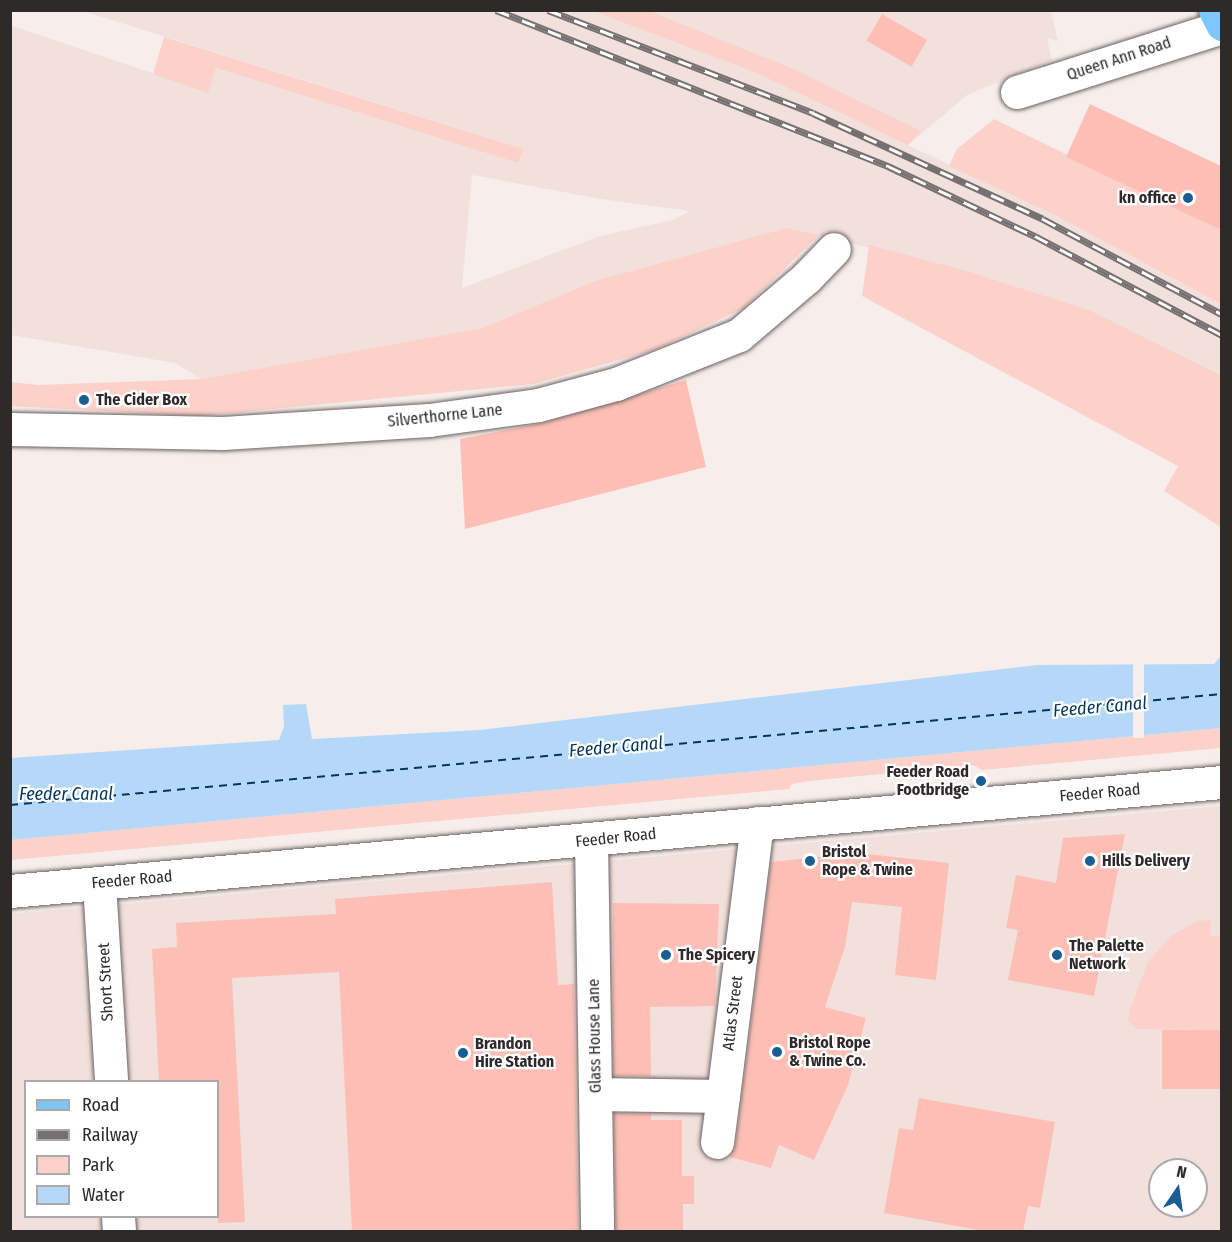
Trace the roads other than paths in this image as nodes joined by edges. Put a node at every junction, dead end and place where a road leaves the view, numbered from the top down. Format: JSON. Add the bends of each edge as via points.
{"nodes":[{"id":1,"x":1215,"y":10,"type":"edge"},
{"id":2,"x":1221,"y":26,"type":"edge"},
{"id":3,"x":1017,"y":92,"type":"dead end"},
{"id":4,"x":834,"y":249,"type":"dead end"},
{"id":5,"x":10,"y":429,"type":"edge"},
{"id":6,"x":1221,"y":782,"type":"edge"},
{"id":7,"x":757,"y":823,"type":"junction"},
{"id":8,"x":591,"y":840,"type":"junction"},
{"id":9,"x":99,"y":883,"type":"junction"},
{"id":10,"x":10,"y":891,"type":"edge"},
{"id":11,"x":111,"y":1080,"type":"edge"},
{"id":12,"x":596,"y":1094,"type":"junction"},
{"id":13,"x":723,"y":1096,"type":"junction"},
{"id":14,"x":717,"y":1142,"type":"dead end"},
{"id":15,"x":597,"y":1232,"type":"edge"}],
"edges":[{"from":1,"to":2,"type":"main road"},
{"from":2,"to":3,"type":"street","name":"Queen Ann Road"},
{"from":4,"to":5,"type":"street","name":"Silverthorne Lane","via":[[739,335],[615,384],[538,405],[429,420],[223,434]]},
{"from":6,"to":7,"type":"street","name":"Feeder Road"},
{"from":7,"to":8,"type":"street","name":"Feeder Road"},
{"from":7,"to":13,"type":"street","name":"Atlas Street"},
{"from":8,"to":9,"type":"street","name":"Feeder Road"},
{"from":8,"to":12,"type":"street","name":"Glass House Lane"},
{"from":9,"to":10,"type":"street","name":"Feeder Road"},
{"from":9,"to":11,"type":"street","name":"Short Street"},
{"from":12,"to":13,"type":"street"},
{"from":12,"to":15,"type":"street","name":"Glass House Lane"},
{"from":13,"to":14,"type":"street","name":"Atlas Street"}]}
